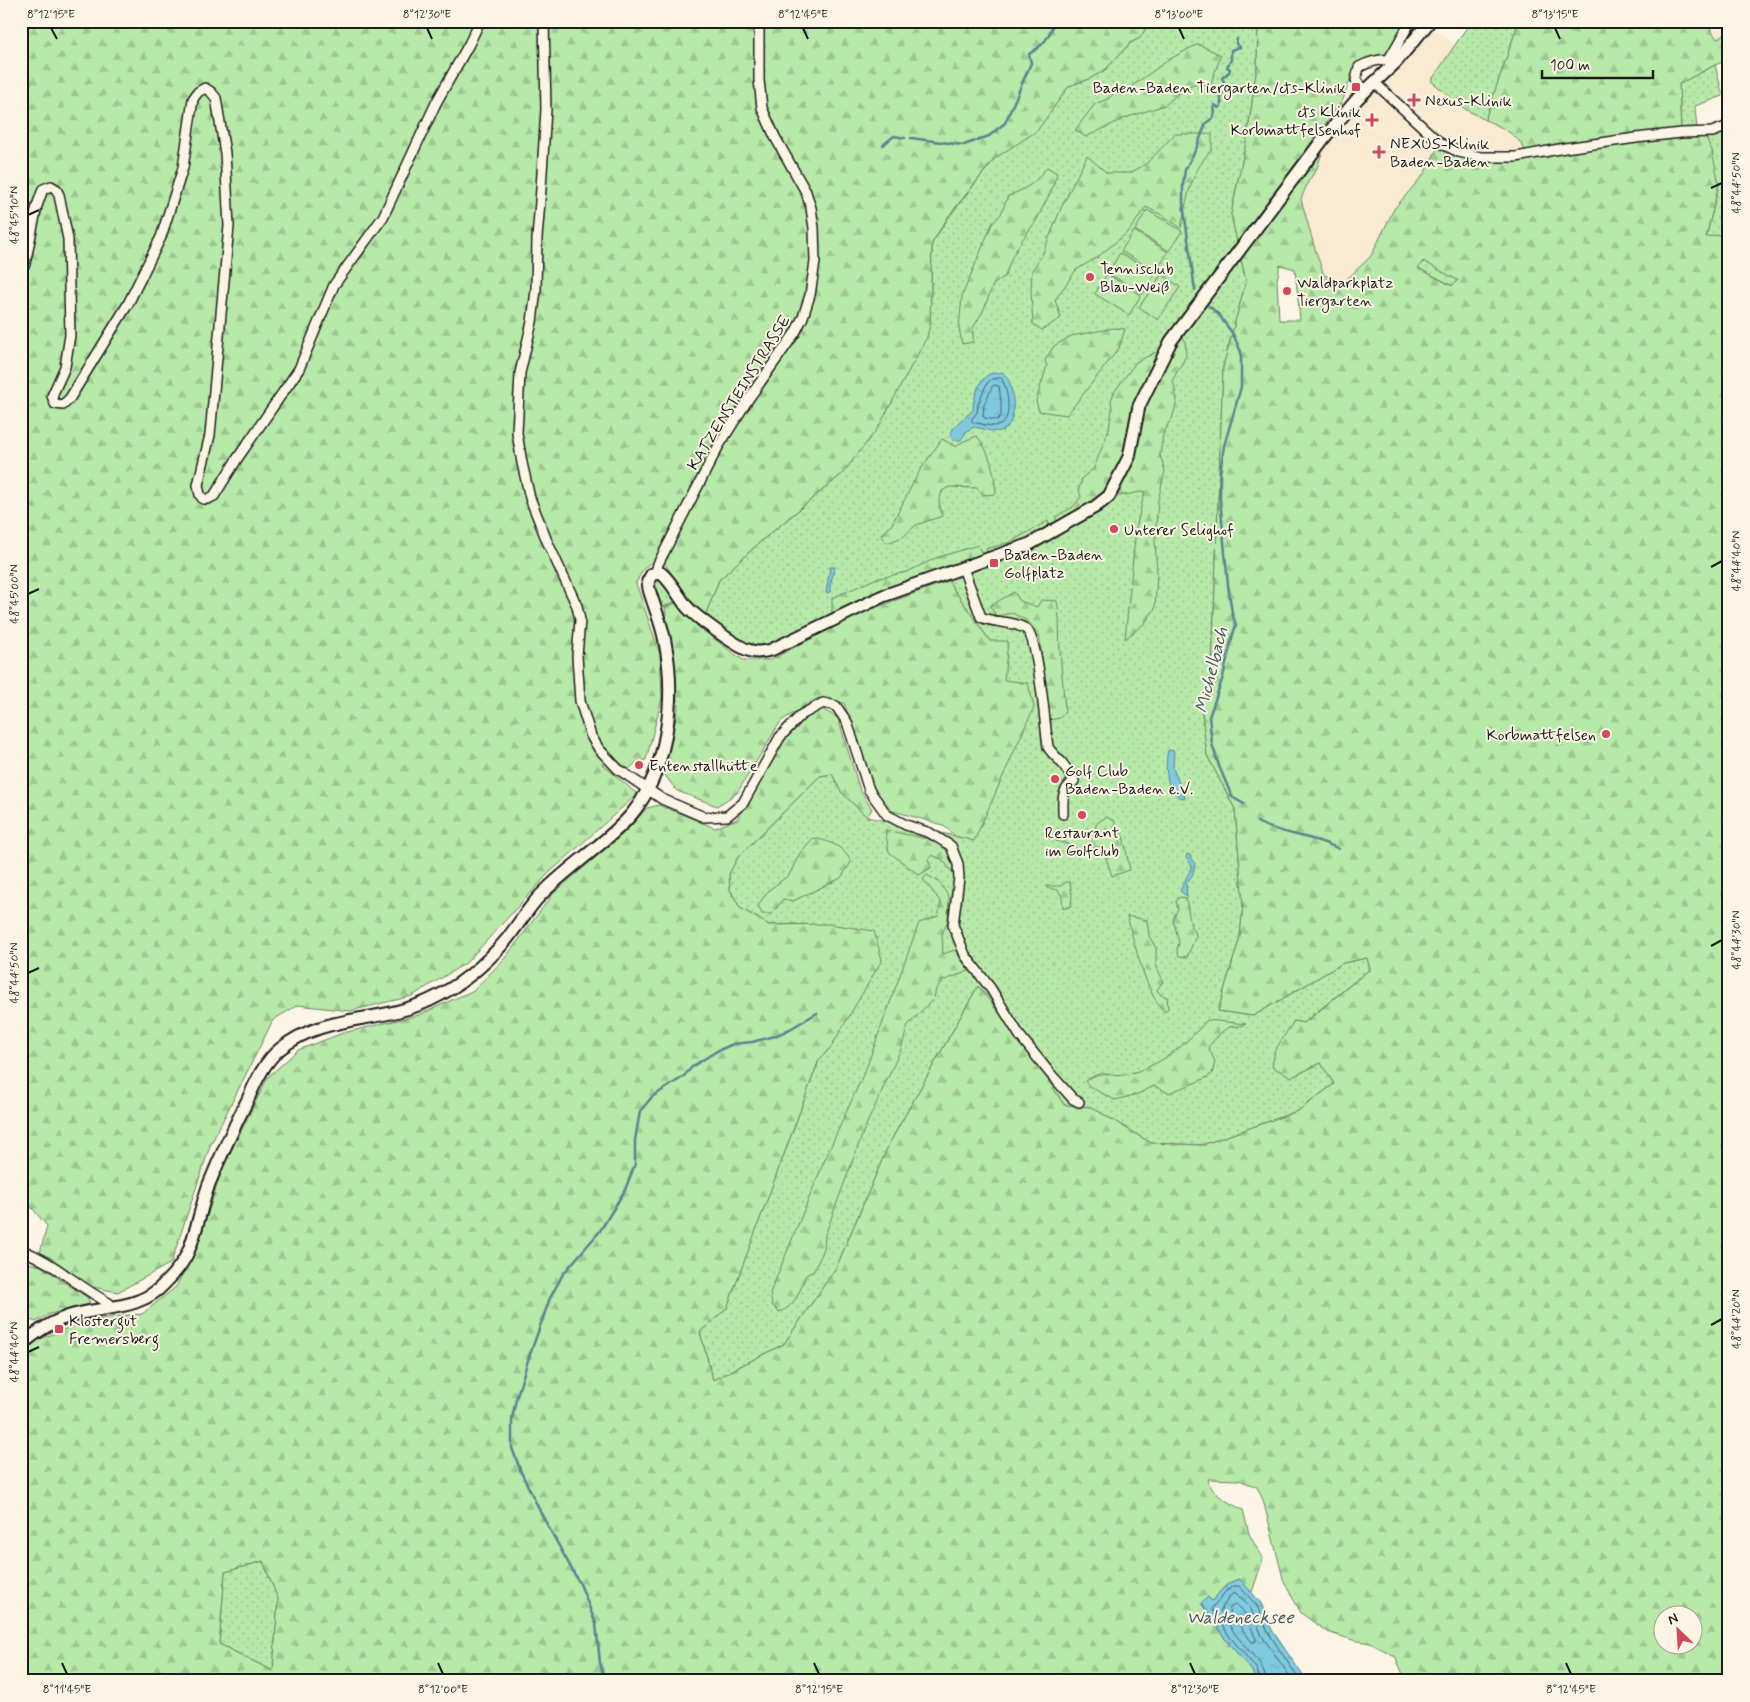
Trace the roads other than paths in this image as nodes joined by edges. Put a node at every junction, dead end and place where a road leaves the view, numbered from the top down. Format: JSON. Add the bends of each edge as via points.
{"nodes":[{"id":1,"x":480,"y":21,"type":"edge"},
{"id":2,"x":544,"y":21,"type":"edge"},
{"id":3,"x":759,"y":21,"type":"edge"},
{"id":4,"x":1411,"y":21,"type":"edge"},
{"id":5,"x":1430,"y":21,"type":"edge"},
{"id":6,"x":1393,"y":61,"type":"junction"},
{"id":7,"x":1375,"y":82,"type":"junction"},
{"id":8,"x":1366,"y":91,"type":"junction"},
{"id":9,"x":1729,"y":126,"type":"edge"},
{"id":10,"x":21,"y":266,"type":"edge"},
{"id":11,"x":963,"y":568,"type":"junction"},
{"id":12,"x":656,"y":572,"type":"junction"},
{"id":13,"x":648,"y":790,"type":"junction"},
{"id":14,"x":1063,"y":814,"type":"dead end"},
{"id":15,"x":1080,"y":1102,"type":"dead end"},
{"id":16,"x":21,"y":1250,"type":"edge"},
{"id":17,"x":111,"y":1308,"type":"junction"},
{"id":18,"x":23,"y":1339,"type":"edge"}],
"edges":[{"from":1,"to":10,"type":"street","via":[[436,103],[383,217],[334,285],[299,369],[214,496],[203,499],[198,485],[210,435],[229,226],[225,153],[216,98],[212,92],[205,88],[193,99],[183,168],[161,237],[128,304],[63,405],[55,404],[52,396],[65,367],[70,335],[68,239],[58,195],[51,186],[43,189],[25,264]]},
{"from":2,"to":13,"type":"street","via":[[546,109],[536,238],[536,290],[520,373],[520,448],[530,498],[577,606],[580,620],[577,656],[580,701],[591,736],[608,759]]},
{"from":3,"to":12,"type":"street","name":"KATZENSTEINSTRASSE","via":[[762,108],[806,192],[811,208],[814,262],[810,295],[795,333],[718,447]]},
{"from":4,"to":6,"type":"street"},
{"from":5,"to":6,"type":"main road"},
{"from":6,"to":7,"type":"main road"},
{"from":6,"to":8,"type":"street","via":[[1369,62],[1359,67],[1356,80]]},
{"from":7,"to":8,"type":"main road"},
{"from":7,"to":9,"type":"street","via":[[1440,143],[1458,152],[1481,157],[1516,157],[1666,134],[1712,132]]},
{"from":8,"to":11,"type":"main road","via":[[1324,138],[1167,347],[1139,406],[1129,457],[1109,496],[1030,544]]},
{"from":11,"to":12,"type":"main road","via":[[883,596],[758,653],[742,648],[695,615],[666,577]]},
{"from":11,"to":14,"type":"street","via":[[981,617],[1015,623],[1030,634],[1036,652],[1048,747],[1074,781],[1066,787]]},
{"from":12,"to":13,"type":"main road","via":[[648,581],[649,590],[665,642],[670,682],[667,730]]},
{"from":13,"to":15,"type":"street","via":[[704,817],[728,816],[743,803],[780,737],[801,715],[823,703],[836,706],[846,722],[869,790],[887,815],[952,846],[958,864],[953,925],[965,955],[1026,1043],[1073,1099]]},
{"from":13,"to":17,"type":"main road","via":[[613,832],[536,900],[473,974],[429,1001],[393,1013],[340,1022],[299,1035],[275,1054],[261,1072],[231,1132],[209,1186],[187,1255],[158,1291],[134,1303]]},
{"from":16,"to":17,"type":"street","via":[[68,1276],[109,1303]]},
{"from":17,"to":18,"type":"main road","via":[[69,1316]]}]}
